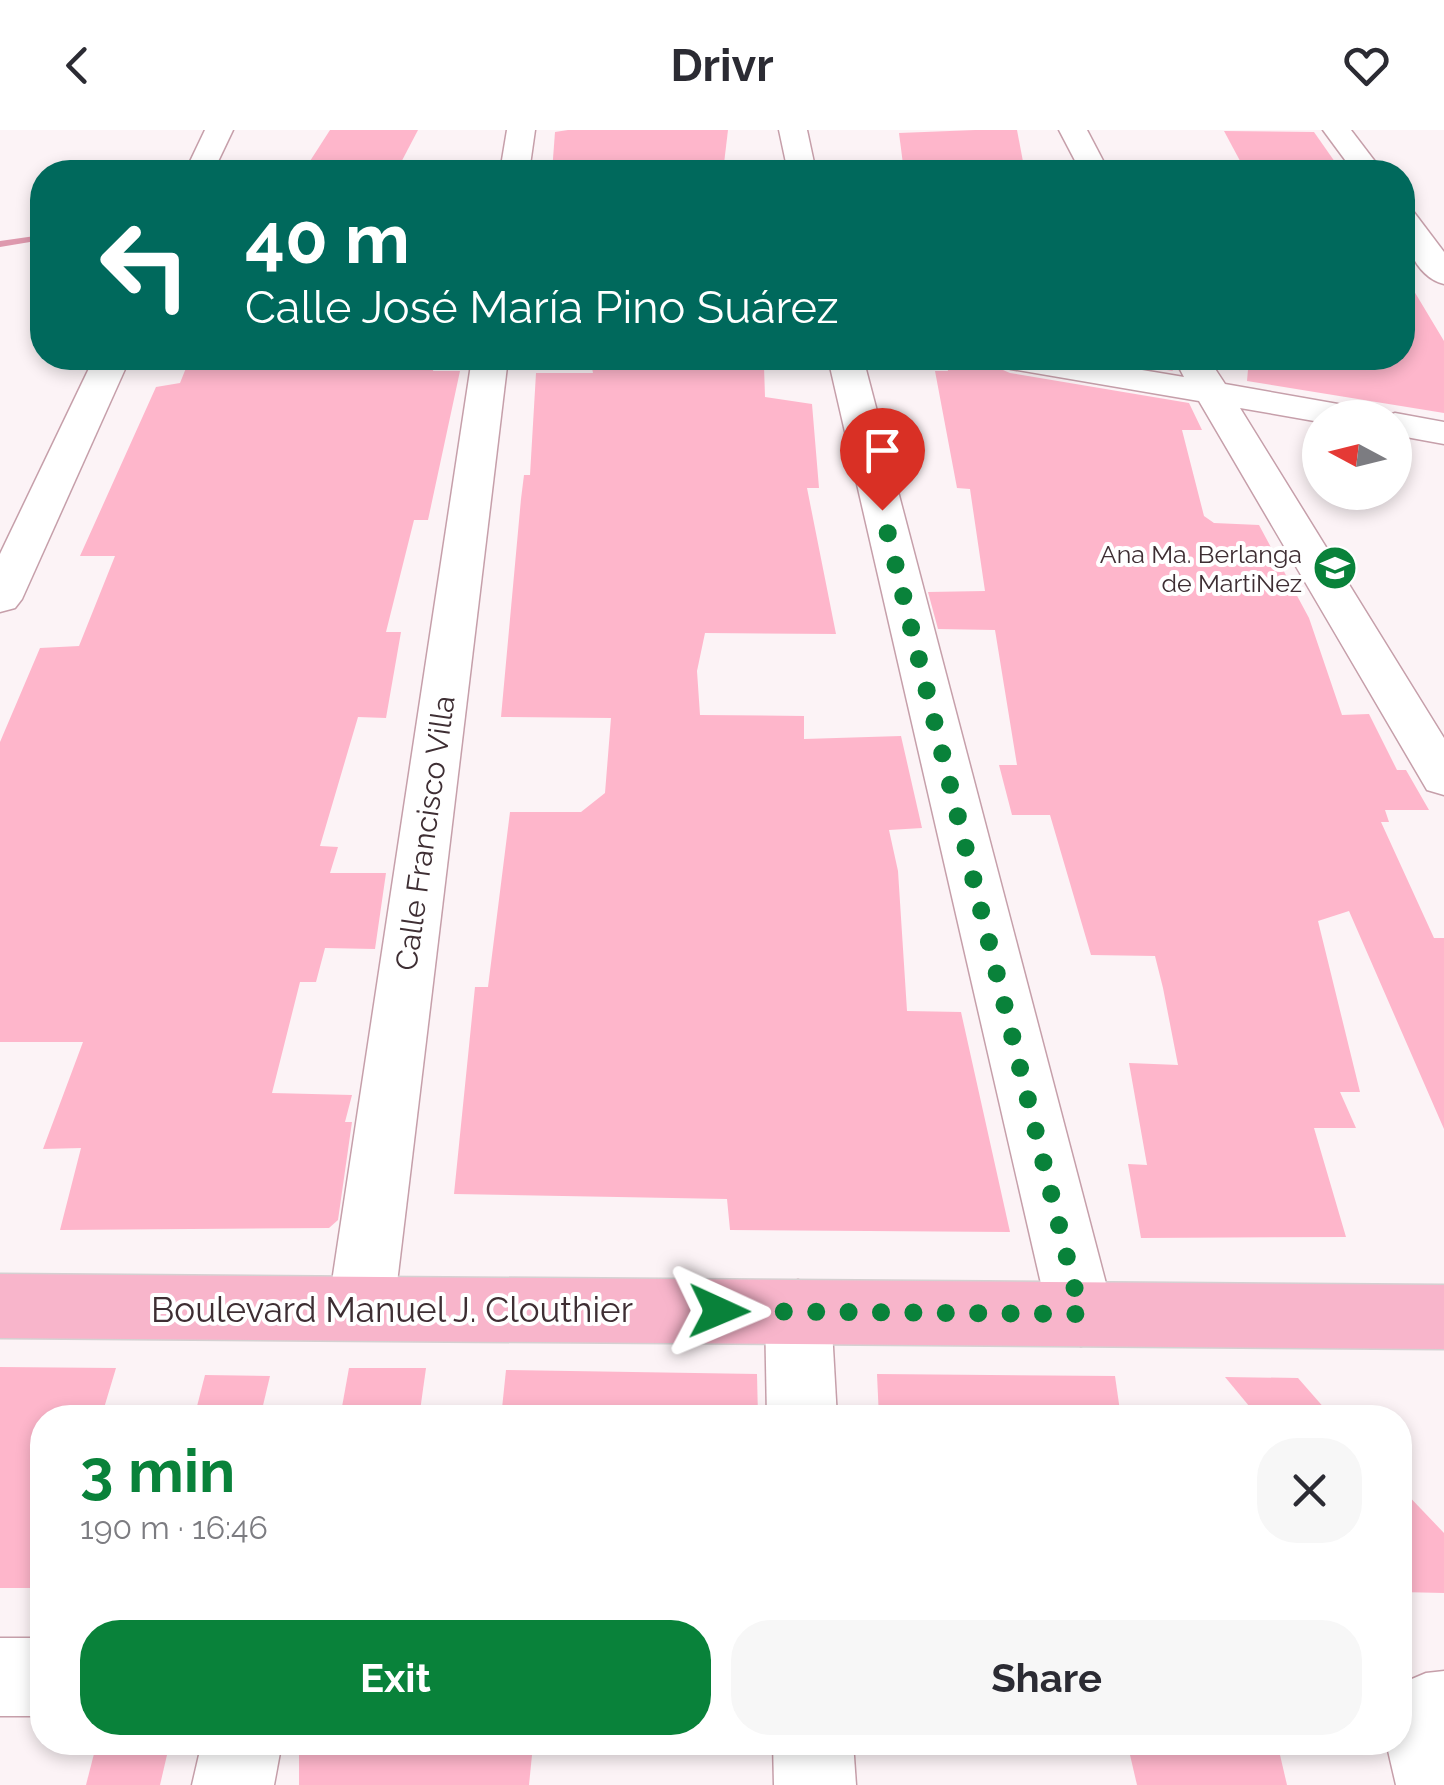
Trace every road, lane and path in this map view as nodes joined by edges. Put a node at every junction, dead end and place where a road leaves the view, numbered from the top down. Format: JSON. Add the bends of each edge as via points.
{"nodes":[{"id":1,"x":219,"y":130,"type":"edge"},
{"id":2,"x":521,"y":130,"type":"edge"},
{"id":3,"x":793,"y":130,"type":"edge"},
{"id":4,"x":1073,"y":130,"type":"edge"},
{"id":5,"x":1337,"y":130,"type":"edge"},
{"id":6,"x":205,"y":160,"type":"edge"},
{"id":7,"x":517,"y":160,"type":"edge"},
{"id":8,"x":799,"y":160,"type":"edge"},
{"id":9,"x":1089,"y":160,"type":"edge"},
{"id":10,"x":1359,"y":160,"type":"edge"},
{"id":11,"x":1421,"y":231,"type":"edge"},
{"id":12,"x":1444,"y":274,"type":"edge"},
{"id":13,"x":106,"y":370,"type":"edge"},
{"id":14,"x":488,"y":370,"type":"edge"},
{"id":15,"x":848,"y":370,"type":"edge"},
{"id":16,"x":1152,"y":370,"type":"edge"},
{"id":17,"x":1199,"y":374,"type":"edge"},
{"id":18,"x":1302,"y":403,"type":"edge"},
{"id":19,"x":1412,"y":427,"type":"edge"},
{"id":20,"x":1444,"y":433,"type":"edge"},
{"id":21,"x":0,"y":599,"type":"edge"},
{"id":22,"x":1444,"y":778,"type":"edge"},
{"id":23,"x":0,"y":1306,"type":"edge"},
{"id":24,"x":361,"y":1308,"type":"junction"},
{"id":25,"x":798,"y":1312,"type":"junction"},
{"id":26,"x":1081,"y":1314,"type":"junction"},
{"id":27,"x":1444,"y":1316,"type":"edge"},
{"id":28,"x":802,"y":1405,"type":"edge"},
{"id":29,"x":0,"y":1677,"type":"edge"},
{"id":30,"x":30,"y":1677,"type":"edge"},
{"id":31,"x":1444,"y":1710,"type":"edge"},
{"id":32,"x":239,"y":1755,"type":"edge"},
{"id":33,"x":813,"y":1755,"type":"edge"},
{"id":34,"x":233,"y":1785,"type":"edge"},
{"id":35,"x":814,"y":1785,"type":"edge"},
{"id":36,"x":1437,"y":1785,"type":"edge"}],
"edges":[{"from":1,"to":6,"type":"street"},
{"from":2,"to":7,"type":"street"},
{"from":3,"to":8,"type":"street"},
{"from":4,"to":9,"type":"street"},
{"from":5,"to":10,"type":"street"},
{"from":11,"to":12,"type":"street"},
{"from":13,"to":21,"type":"street"},
{"from":14,"to":24,"type":"street","name":"Calle Francisco Villa"},
{"from":15,"to":26,"type":"street"},
{"from":16,"to":17,"type":"street"},
{"from":17,"to":18,"type":"street"},
{"from":17,"to":22,"type":"street"},
{"from":19,"to":20,"type":"street"},
{"from":23,"to":24,"type":"main road","name":"Boulevard Manuel J. Clouthier"},
{"from":24,"to":25,"type":"main road","name":"Boulevard Manuel J. Clouthier"},
{"from":25,"to":26,"type":"main road","name":"Boulevard Manuel J. Clouthier"},
{"from":25,"to":28,"type":"street"},
{"from":26,"to":27,"type":"main road","name":"Boulevard Manuel J. Clouthier"},
{"from":29,"to":30,"type":"street"},
{"from":31,"to":36,"type":"street","via":[[1426,1713]]},
{"from":32,"to":34,"type":"street"},
{"from":33,"to":35,"type":"street"}]}
